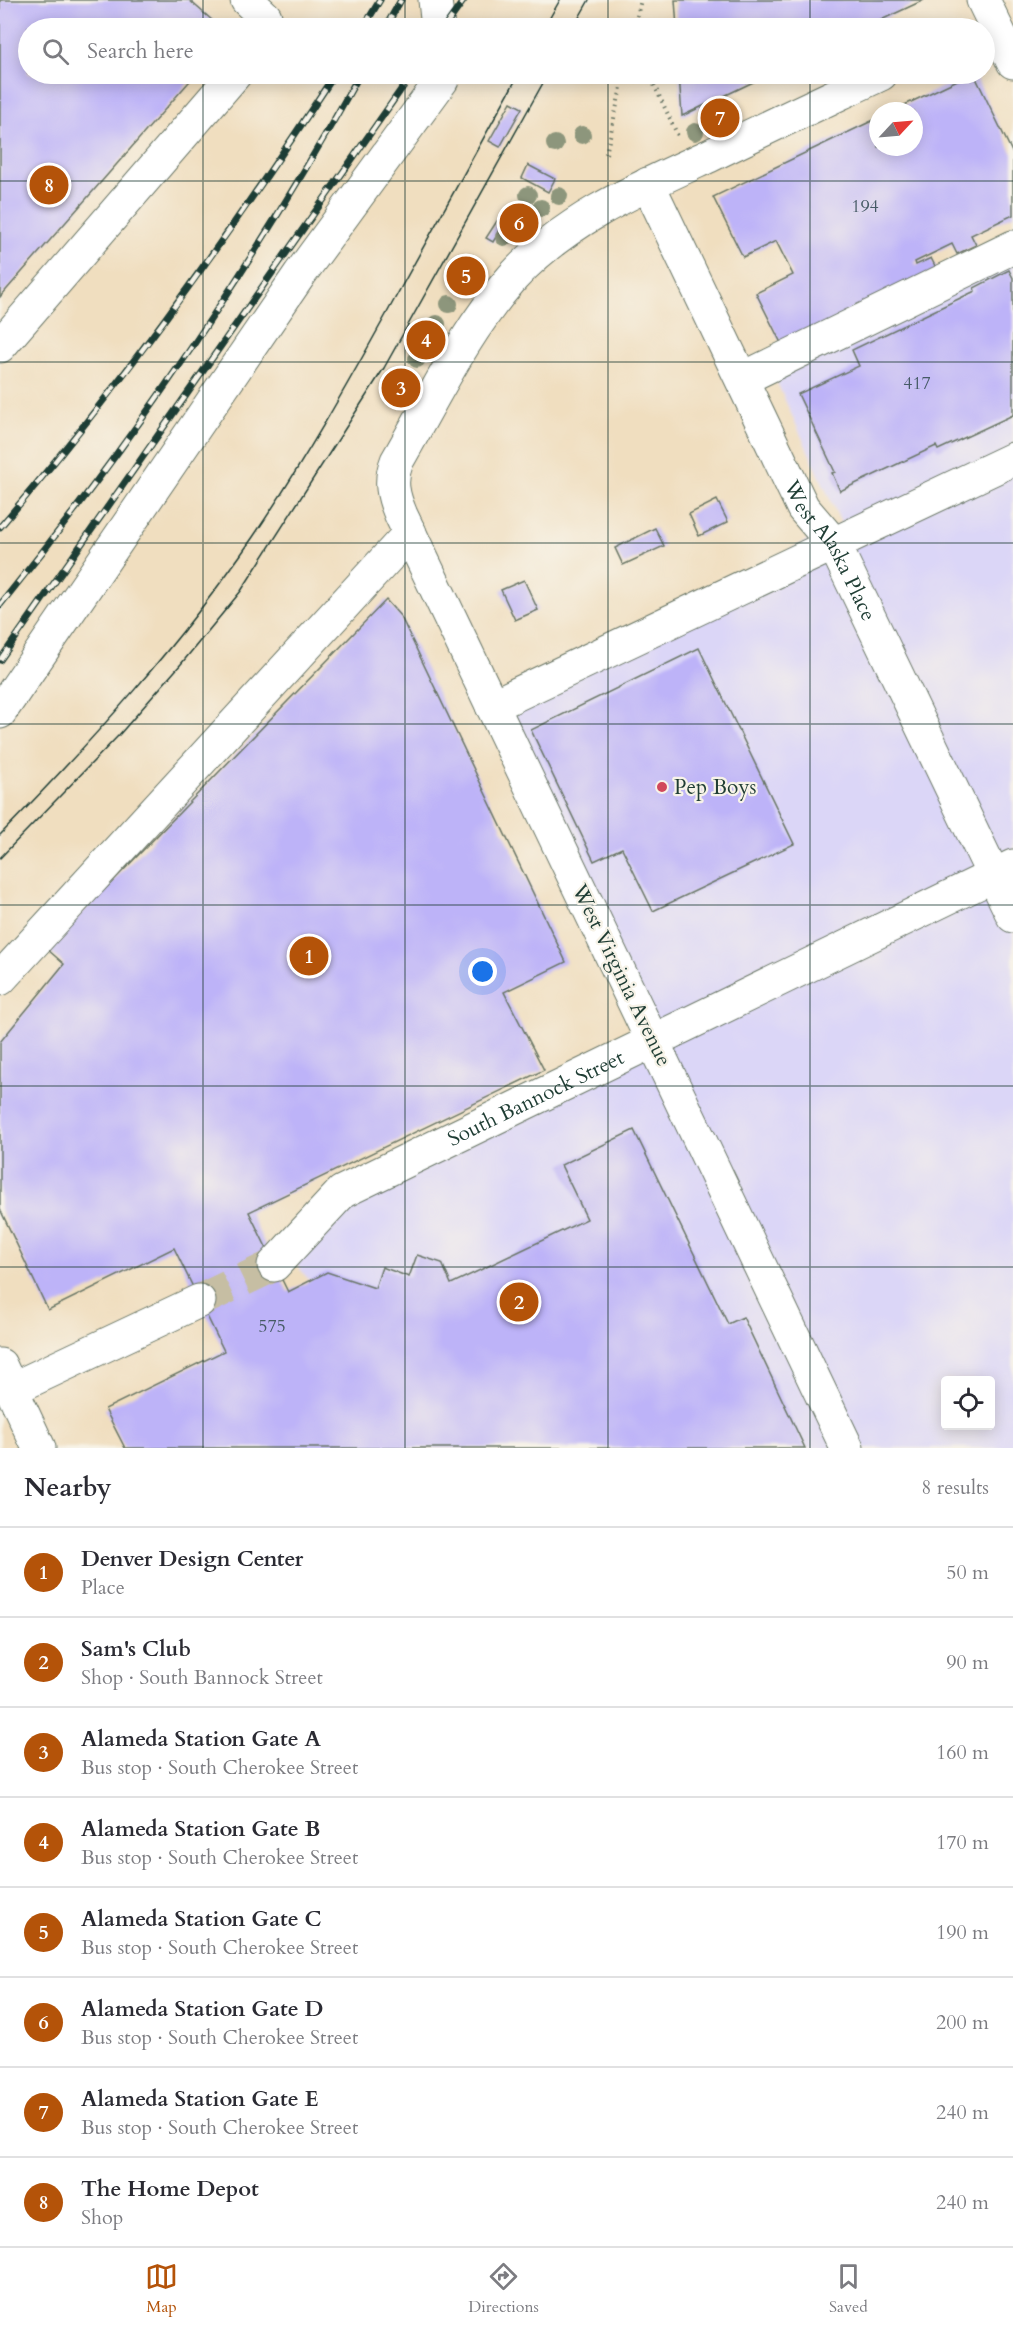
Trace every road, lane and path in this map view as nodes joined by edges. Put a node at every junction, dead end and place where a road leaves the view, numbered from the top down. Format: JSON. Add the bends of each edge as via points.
{"nodes":[{"id":1,"x":247,"y":0,"type":"edge"},
{"id":2,"x":435,"y":0,"type":"edge"},
{"id":3,"x":640,"y":0,"type":"edge"},
{"id":4,"x":265,"y":18,"type":"edge"},
{"id":5,"x":437,"y":18,"type":"edge"},
{"id":6,"x":636,"y":18,"type":"edge"},
{"id":7,"x":995,"y":24,"type":"edge"},
{"id":8,"x":1013,"y":62,"type":"edge"},
{"id":9,"x":226,"y":84,"type":"edge"},
{"id":10,"x":439,"y":84,"type":"edge"},
{"id":11,"x":622,"y":84,"type":"edge"},
{"id":12,"x":654,"y":84,"type":"edge"},
{"id":13,"x":860,"y":84,"type":"edge"},
{"id":14,"x":680,"y":141,"type":"dead end"},
{"id":15,"x":606,"y":154,"type":"dead end"},
{"id":16,"x":648,"y":184,"type":"junction"},
{"id":17,"x":1013,"y":247,"type":"edge"},
{"id":18,"x":0,"y":346,"type":"edge"},
{"id":19,"x":742,"y":379,"type":"junction"},
{"id":20,"x":1013,"y":459,"type":"edge"},
{"id":21,"x":410,"y":533,"type":"junction"},
{"id":22,"x":834,"y":544,"type":"junction"},
{"id":23,"x":492,"y":706,"type":"junction"},
{"id":24,"x":0,"y":712,"type":"edge"},
{"id":25,"x":1003,"y":871,"type":"edge"},
{"id":26,"x":1013,"y":916,"type":"edge"},
{"id":27,"x":0,"y":979,"type":"edge"},
{"id":28,"x":652,"y":1041,"type":"junction"},
{"id":29,"x":274,"y":1265,"type":"tunnel mouth"},
{"id":30,"x":199,"y":1301,"type":"tunnel mouth"},
{"id":31,"x":6,"y":1377,"type":"edge"},
{"id":32,"x":39,"y":1448,"type":"edge"},
{"id":33,"x":847,"y":1448,"type":"edge"}],
"edges":[{"from":1,"to":4,"type":"street"},
{"from":2,"to":5,"type":"street"},
{"from":3,"to":6,"type":"path"},
{"from":7,"to":8,"type":"street"},
{"from":9,"to":18,"type":"street"},
{"from":10,"to":24,"type":"street","via":[[300,274]]},
{"from":11,"to":15,"type":"path"},
{"from":12,"to":14,"type":"path"},
{"from":13,"to":16,"type":"street","name":"West Virginia Avenue"},
{"from":16,"to":19,"type":"street","name":"West Alaska Place"},
{"from":16,"to":21,"type":"street","name":"West Virginia Avenue","via":[[576,223],[536,255],[480,319],[397,461],[391,478],[396,503]]},
{"from":17,"to":19,"type":"street"},
{"from":19,"to":22,"type":"street","name":"West Alaska Place","via":[[803,508]]},
{"from":20,"to":22,"type":"street"},
{"from":21,"to":23,"type":"street","name":"West Virginia Avenue"},
{"from":21,"to":27,"type":"street"},
{"from":22,"to":23,"type":"street"},
{"from":22,"to":25,"type":"street","name":"West Alaska Place"},
{"from":23,"to":28,"type":"street","name":"West Virginia Avenue"},
{"from":25,"to":26,"type":"street","name":"West Alaska Place"},
{"from":25,"to":28,"type":"street","name":"South Bannock Street"},
{"from":28,"to":29,"type":"street","name":"South Bannock Street","via":[[342,1192]]},
{"from":28,"to":33,"type":"street","name":"West Virginia Avenue"},
{"from":30,"to":31,"type":"street"},
{"from":31,"to":32,"type":"street"}]}
